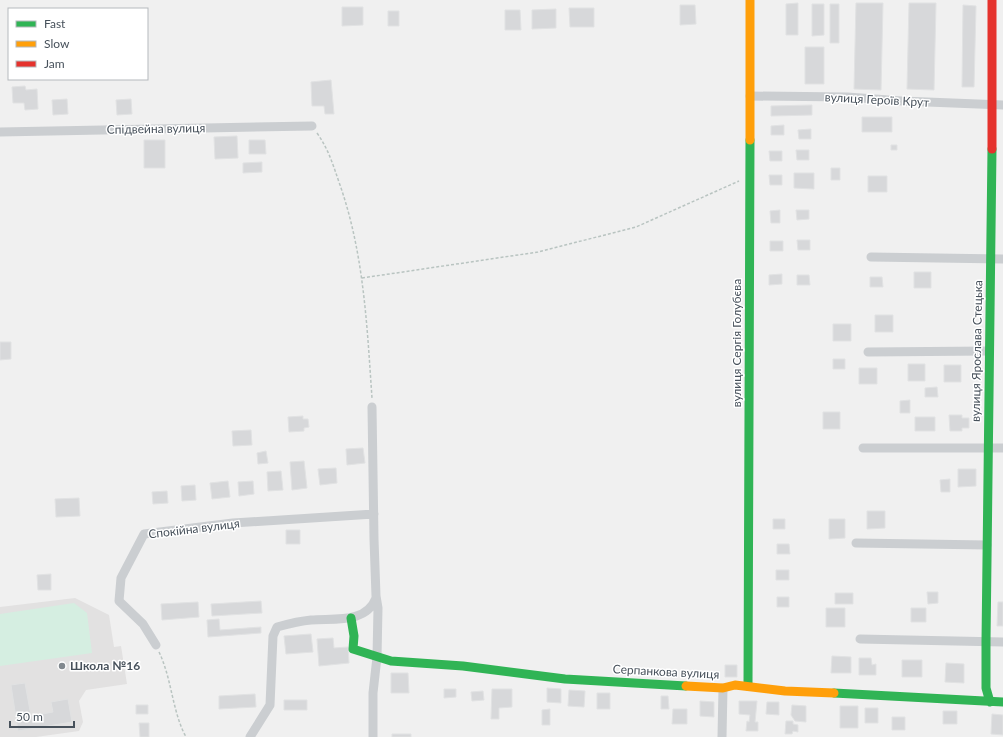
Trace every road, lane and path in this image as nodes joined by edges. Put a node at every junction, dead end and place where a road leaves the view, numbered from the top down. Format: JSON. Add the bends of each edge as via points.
{"nodes":[{"id":1,"x":750,"y":0,"type":"edge"},
{"id":2,"x":992,"y":0,"type":"edge"},
{"id":3,"x":750,"y":96,"type":"junction"},
{"id":4,"x":993,"y":105,"type":"junction"},
{"id":5,"x":1003,"y":105,"type":"edge"},
{"id":6,"x":312,"y":126,"type":"joint"},
{"id":7,"x":0,"y":132,"type":"edge"},
{"id":8,"x":750,"y":177,"type":"junction"},
{"id":9,"x":871,"y":257,"type":"dead end"},
{"id":10,"x":990,"y":259,"type":"junction"},
{"id":11,"x":1003,"y":259,"type":"edge"},
{"id":12,"x":362,"y":278,"type":"junction"},
{"id":13,"x":989,"y":351,"type":"junction"},
{"id":14,"x":868,"y":352,"type":"dead end"},
{"id":15,"x":372,"y":407,"type":"joint"},
{"id":16,"x":863,"y":448,"type":"dead end"},
{"id":17,"x":988,"y":448,"type":"junction"},
{"id":18,"x":1003,"y":448,"type":"edge"},
{"id":19,"x":374,"y":514,"type":"junction"},
{"id":20,"x":856,"y":543,"type":"dead end"},
{"id":21,"x":986,"y":545,"type":"junction"},
{"id":22,"x":376,"y":596,"type":"junction"},
{"id":23,"x":351,"y":618,"type":"junction"},
{"id":24,"x":860,"y":639,"type":"dead end"},
{"id":25,"x":986,"y":642,"type":"junction"},
{"id":26,"x":1003,"y":642,"type":"edge"},
{"id":27,"x":156,"y":645,"type":"joint"},
{"id":28,"x":377,"y":657,"type":"junction"},
{"id":29,"x":748,"y":686,"type":"junction"},
{"id":30,"x":723,"y":688,"type":"junction"},
{"id":31,"x":990,"y":702,"type":"junction"},
{"id":32,"x":1003,"y":702,"type":"edge"},
{"id":33,"x":186,"y":737,"type":"edge"},
{"id":34,"x":250,"y":737,"type":"edge"},
{"id":35,"x":373,"y":737,"type":"edge"},
{"id":36,"x":722,"y":737,"type":"edge"}],
"edges":[{"from":1,"to":3,"type":"street","name":"вулиця Сергія Голубєва"},
{"from":2,"to":4,"type":"street","name":"вулиця Ярослава Стецька"},
{"from":3,"to":4,"type":"street","name":"вулиця Героїв Крут","via":[[847,97]]},
{"from":3,"to":8,"type":"street","name":"вулиця Сергія Голубєва"},
{"from":4,"to":5,"type":"street","name":"вулиця Героїв Крут"},
{"from":4,"to":10,"type":"street","name":"вулиця Ярослава Стецька"},
{"from":6,"to":7,"type":"street","name":"Спідвейна вулиця"},
{"from":6,"to":12,"type":"path","via":[[327,148],[351,217]]},
{"from":8,"to":12,"type":"path","via":[[636,227],[538,252]]},
{"from":8,"to":29,"type":"street","name":"вулиця Сергія Голубєва"},
{"from":9,"to":10,"type":"street"},
{"from":10,"to":11,"type":"street"},
{"from":10,"to":13,"type":"street","name":"вулиця Ярослава Стецька"},
{"from":12,"to":15,"type":"path"},
{"from":13,"to":14,"type":"street"},
{"from":13,"to":17,"type":"street","name":"вулиця Ярослава Стецька"},
{"from":15,"to":19,"type":"street"},
{"from":16,"to":17,"type":"street"},
{"from":17,"to":18,"type":"street"},
{"from":17,"to":21,"type":"street","name":"вулиця Ярослава Стецька"},
{"from":19,"to":22,"type":"street"},
{"from":19,"to":27,"type":"street","name":"Спокійна вулиця","via":[[233,524],[144,534],[121,578],[119,601],[143,624]]},
{"from":20,"to":21,"type":"street"},
{"from":21,"to":25,"type":"street","name":"вулиця Ярослава Стецька"},
{"from":22,"to":23,"type":"street","via":[[372,608],[362,615]]},
{"from":22,"to":28,"type":"street"},
{"from":23,"to":28,"type":"street","name":"Серпанкова вулиця","via":[[353,649]]},
{"from":23,"to":34,"type":"street","via":[[309,620],[277,626],[273,636],[270,705]]},
{"from":24,"to":25,"type":"street"},
{"from":25,"to":26,"type":"street"},
{"from":25,"to":31,"type":"street","name":"вулиця Ярослава Стецька","via":[[986,688]]},
{"from":27,"to":33,"type":"path","via":[[168,674]]},
{"from":28,"to":30,"type":"street","name":"Серпанкова вулиця","via":[[391,661],[463,666],[565,679]]},
{"from":28,"to":35,"type":"street","via":[[373,693]]},
{"from":29,"to":30,"type":"street","name":"Серпанкова вулиця","via":[[735,685]]},
{"from":29,"to":31,"type":"street","name":"Серпанкова вулиця","via":[[785,691]]},
{"from":30,"to":36,"type":"street"},
{"from":31,"to":32,"type":"street","name":"Серпанкова вулиця"}]}
